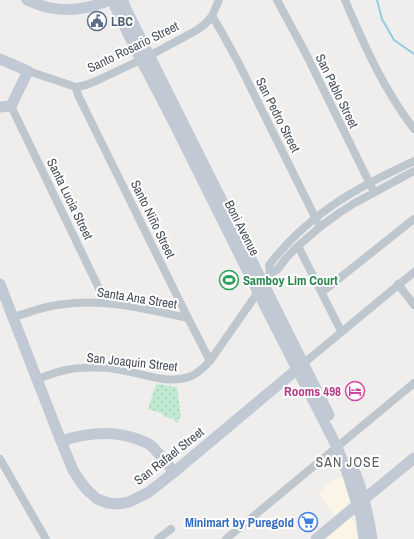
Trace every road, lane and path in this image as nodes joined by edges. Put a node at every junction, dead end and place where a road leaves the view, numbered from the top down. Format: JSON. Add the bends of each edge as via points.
{"nodes":[{"id":1,"x":27,"y":0,"type":"edge"},
{"id":2,"x":109,"y":0,"type":"edge"},
{"id":3,"x":112,"y":0,"type":"edge"},
{"id":4,"x":123,"y":0,"type":"edge"},
{"id":5,"x":219,"y":0,"type":"edge"},
{"id":6,"x":277,"y":0,"type":"edge"},
{"id":7,"x":345,"y":0,"type":"edge"},
{"id":8,"x":212,"y":16,"type":"junction"},
{"id":9,"x":145,"y":57,"type":"junction"},
{"id":10,"x":0,"y":59,"type":"edge"},
{"id":11,"x":28,"y":71,"type":"junction"},
{"id":12,"x":76,"y":87,"type":"junction"},
{"id":13,"x":6,"y":106,"type":"edge"},
{"id":14,"x":414,"y":114,"type":"edge"},
{"id":15,"x":406,"y":119,"type":"junction"},
{"id":16,"x":414,"y":129,"type":"edge"},
{"id":17,"x":414,"y":161,"type":"edge"},
{"id":18,"x":414,"y":171,"type":"edge"},
{"id":19,"x":370,"y":183,"type":"junction"},
{"id":20,"x":374,"y":192,"type":"junction"},
{"id":21,"x":316,"y":218,"type":"junction"},
{"id":22,"x":414,"y":218,"type":"edge"},
{"id":23,"x":320,"y":227,"type":"junction"},
{"id":24,"x":298,"y":246,"type":"junction"},
{"id":25,"x":414,"y":272,"type":"edge"},
{"id":26,"x":270,"y":273,"type":"junction"},
{"id":27,"x":0,"y":284,"type":"edge"},
{"id":28,"x":398,"y":284,"type":"junction"},
{"id":29,"x":261,"y":289,"type":"junction"},
{"id":30,"x":322,"y":292,"type":"junction"},
{"id":31,"x":106,"y":303,"type":"junction"},
{"id":32,"x":414,"y":305,"type":"edge"},
{"id":33,"x":13,"y":317,"type":"junction"},
{"id":34,"x":188,"y":318,"type":"junction"},
{"id":35,"x":341,"y":332,"type":"junction"},
{"id":36,"x":210,"y":361,"type":"junction"},
{"id":37,"x":300,"y":366,"type":"junction"},
{"id":38,"x":36,"y":379,"type":"junction"},
{"id":39,"x":414,"y":383,"type":"edge"},
{"id":40,"x":61,"y":441,"type":"junction"},
{"id":41,"x":340,"y":445,"type":"junction"},
{"id":42,"x":414,"y":458,"type":"edge"},
{"id":43,"x":0,"y":459,"type":"edge"},
{"id":44,"x":174,"y":472,"type":"junction"},
{"id":45,"x":361,"y":502,"type":"junction"},
{"id":46,"x":171,"y":529,"type":"dead end"},
{"id":47,"x":46,"y":539,"type":"edge"},
{"id":48,"x":158,"y":539,"type":"edge"},
{"id":49,"x":226,"y":539,"type":"edge"},
{"id":50,"x":316,"y":539,"type":"edge"},
{"id":51,"x":364,"y":539,"type":"edge"},
{"id":52,"x":372,"y":539,"type":"edge"}],
"edges":[{"from":1,"to":2,"type":"street","via":[[50,8],[62,9],[88,7]]},
{"from":3,"to":9,"type":"street","name":"Boni Avenue"},
{"from":4,"to":9,"type":"street","name":"Boni Avenue"},
{"from":5,"to":8,"type":"street","name":"Santo Rosario Street"},
{"from":6,"to":19,"type":"street","name":"San Pablo Street"},
{"from":7,"to":15,"type":"street","via":[[382,80]]},
{"from":8,"to":9,"type":"street","name":"Santo Rosario Street","via":[[197,30]]},
{"from":8,"to":21,"type":"street","name":"San Pedro Street","via":[[237,60]]},
{"from":9,"to":12,"type":"street","name":"Santo Rosario Street","via":[[96,81]]},
{"from":9,"to":29,"type":"street","name":"Boni Avenue","via":[[174,123]]},
{"from":10,"to":11,"type":"street","name":"Santo Rosario Street"},
{"from":11,"to":12,"type":"street","name":"Santo Rosario Street"},
{"from":11,"to":13,"type":"street"},
{"from":12,"to":34,"type":"street","name":"Santo Niño Street"},
{"from":13,"to":31,"type":"street","name":"Santa Lucia Street"},
{"from":14,"to":15,"type":"street"},
{"from":15,"to":16,"type":"street"},
{"from":17,"to":19,"type":"street","name":"San Joaquin Street"},
{"from":18,"to":20,"type":"street","name":"San Joaquin Street"},
{"from":19,"to":20,"type":"street","name":"San Pablo Street"},
{"from":19,"to":21,"type":"street","name":"San Joaquin Street"},
{"from":20,"to":23,"type":"street","name":"San Joaquin Street"},
{"from":21,"to":23,"type":"street","name":"San Pedro Street"},
{"from":21,"to":26,"type":"street","name":"San Joaquin Street","via":[[269,265]]},
{"from":22,"to":30,"type":"street"},
{"from":23,"to":24,"type":"street","name":"San Joaquin Street"},
{"from":24,"to":26,"type":"street","name":"San Joaquin Street","via":[[277,270]]},
{"from":24,"to":30,"type":"street"},
{"from":25,"to":28,"type":"street","name":"San Rafael Street"},
{"from":26,"to":29,"type":"street","name":"San Joaquin Street"},
{"from":27,"to":33,"type":"street","name":"San Rafael Street"},
{"from":28,"to":32,"type":"street"},
{"from":28,"to":35,"type":"street","name":"San Rafael Street"},
{"from":29,"to":36,"type":"street","name":"San Joaquin Street"},
{"from":29,"to":37,"type":"street","name":"Boni Avenue"},
{"from":30,"to":35,"type":"street"},
{"from":31,"to":33,"type":"street","name":"Santa Ana Street","via":[[58,305]]},
{"from":31,"to":34,"type":"street","name":"Santa Ana Street"},
{"from":33,"to":38,"type":"street","name":"San Rafael Street"},
{"from":34,"to":36,"type":"street","name":"Santo Niño Street"},
{"from":35,"to":37,"type":"street","name":"San Rafael Street"},
{"from":36,"to":38,"type":"street","name":"San Joaquin Street","via":[[192,376],[176,380],[115,369],[82,368]]},
{"from":37,"to":41,"type":"street","name":"Boni Avenue"},
{"from":37,"to":44,"type":"street","name":"San Rafael Street"},
{"from":38,"to":40,"type":"street","name":"San Rafael Street"},
{"from":39,"to":41,"type":"street"},
{"from":40,"to":44,"type":"street","via":[[92,434],[129,436],[150,444]]},
{"from":40,"to":44,"type":"street","name":"San Rafael Street","via":[[80,481],[97,499],[108,503],[129,502],[149,492]]},
{"from":41,"to":45,"type":"street","name":"Boni Avenue","via":[[349,478]]},
{"from":41,"to":49,"type":"street"},
{"from":42,"to":45,"type":"street"},
{"from":43,"to":47,"type":"street"},
{"from":45,"to":50,"type":"street"},
{"from":45,"to":51,"type":"street","name":"Boni Avenue"},
{"from":45,"to":52,"type":"street","name":"Boni Avenue","via":[[369,516]]},
{"from":46,"to":48,"type":"street"}]}
